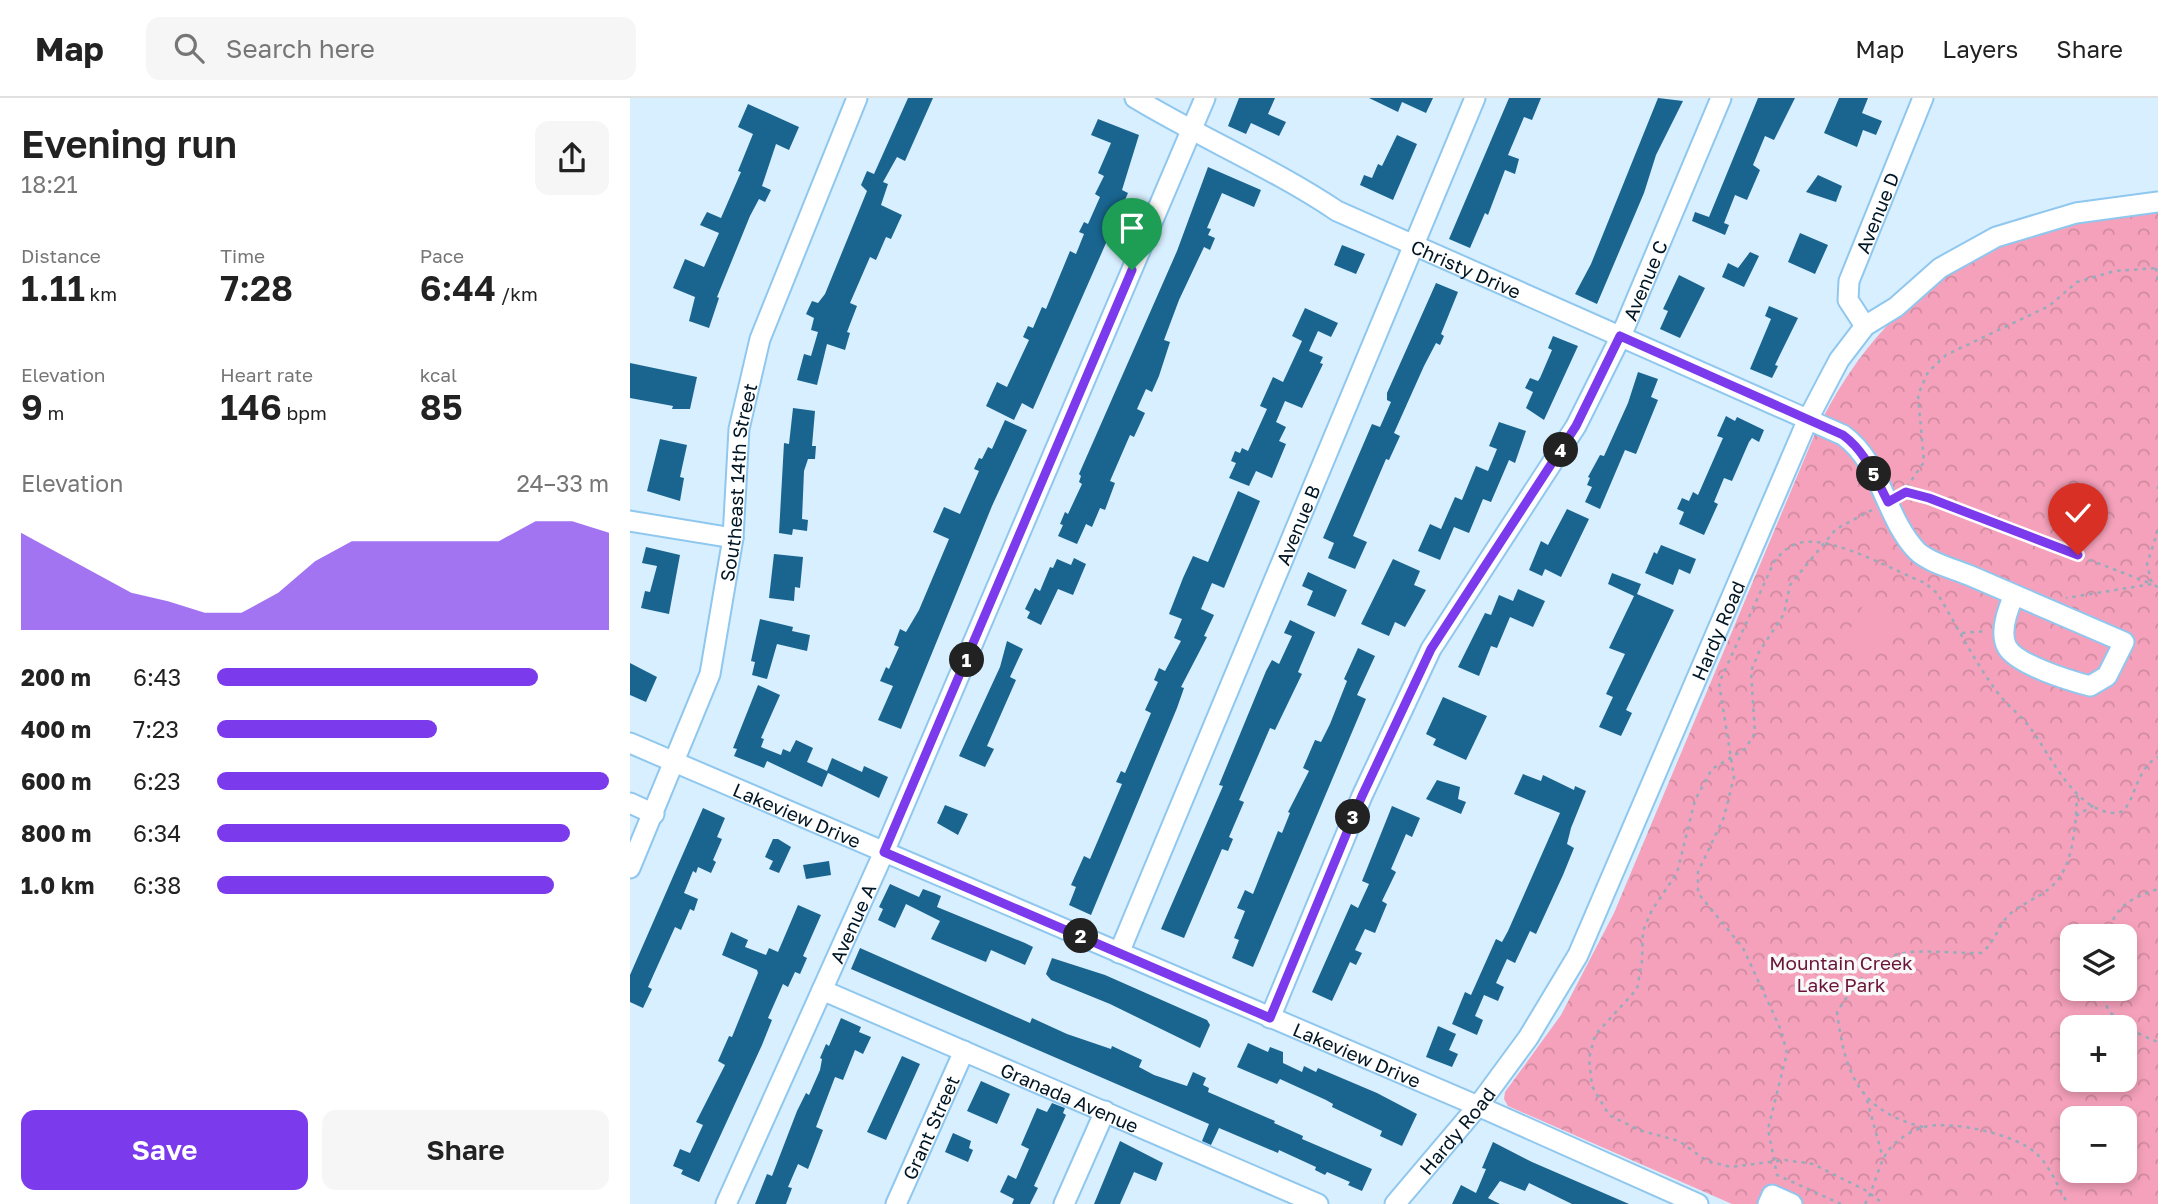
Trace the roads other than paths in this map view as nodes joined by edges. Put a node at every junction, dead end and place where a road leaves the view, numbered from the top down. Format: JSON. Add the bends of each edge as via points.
{"nodes":[{"id":1,"x":857,"y":98,"type":"edge"},
{"id":2,"x":1135,"y":98,"type":"edge"},
{"id":3,"x":1205,"y":98,"type":"edge"},
{"id":4,"x":1475,"y":98,"type":"edge"},
{"id":5,"x":1721,"y":98,"type":"edge"},
{"id":6,"x":1923,"y":98,"type":"edge"},
{"id":7,"x":1191,"y":131,"type":"junction"},
{"id":8,"x":2158,"y":202,"type":"edge"},
{"id":9,"x":1414,"y":247,"type":"junction"},
{"id":10,"x":1865,"y":326,"type":"junction"},
{"id":11,"x":1620,"y":336,"type":"junction"},
{"id":12,"x":1808,"y":419,"type":"junction"},
{"id":13,"x":630,"y":521,"type":"edge"},
{"id":14,"x":733,"y":538,"type":"junction"},
{"id":15,"x":2014,"y":595,"type":"junction"},
{"id":16,"x":630,"y":743,"type":"edge"},
{"id":17,"x":676,"y":763,"type":"junction"},
{"id":18,"x":630,"y":803,"type":"edge"},
{"id":19,"x":653,"y":814,"type":"junction"},
{"id":20,"x":884,"y":852,"type":"junction"},
{"id":21,"x":630,"y":868,"type":"edge"},
{"id":22,"x":1119,"y":953,"type":"junction"},
{"id":23,"x":822,"y":990,"type":"junction"},
{"id":24,"x":1270,"y":1018,"type":"junction"},
{"id":25,"x":964,"y":1051,"type":"junction"},
{"id":26,"x":1478,"y":1106,"type":"junction"},
{"id":27,"x":1105,"y":1111,"type":"junction"},
{"id":28,"x":726,"y":1204,"type":"edge"},
{"id":29,"x":896,"y":1204,"type":"edge"},
{"id":30,"x":1064,"y":1204,"type":"edge"},
{"id":31,"x":1318,"y":1204,"type":"edge"},
{"id":32,"x":1395,"y":1204,"type":"edge"},
{"id":33,"x":1698,"y":1204,"type":"edge"},
{"id":34,"x":1768,"y":1204,"type":"edge"},
{"id":35,"x":1792,"y":1204,"type":"edge"}],
"edges":[{"from":1,"to":14,"type":"street","name":"Southeast 14th Street","via":[[760,339],[738,429]]},
{"from":2,"to":7,"type":"street","name":"Christy Drive"},
{"from":3,"to":7,"type":"street","name":"Avenue A"},
{"from":4,"to":9,"type":"street","name":"Avenue B"},
{"from":5,"to":11,"type":"street","name":"Avenue C"},
{"from":6,"to":10,"type":"street","name":"Avenue D","via":[[1849,281],[1848,300]]},
{"from":7,"to":9,"type":"street","name":"Christy Drive","via":[[1298,185],[1337,211]]},
{"from":7,"to":20,"type":"street","name":"Avenue A"},
{"from":8,"to":10,"type":"street","name":"Hardy Road","via":[[2076,213],[1996,237],[1940,268],[1896,307]]},
{"from":9,"to":11,"type":"street","name":"Christy Drive"},
{"from":9,"to":22,"type":"street","name":"Avenue B"},
{"from":10,"to":12,"type":"street","name":"Hardy Road","via":[[1839,360]]},
{"from":11,"to":12,"type":"street","name":"Christy Drive"},
{"from":11,"to":24,"type":"street","name":"Avenue C","via":[[1576,426],[1431,649],[1362,796]]},
{"from":12,"to":15,"type":"street","name":"Christy Drive","via":[[1855,444],[1902,534],[1920,554]]},
{"from":12,"to":26,"type":"street","name":"Hardy Road","via":[[1584,943],[1528,1038]]},
{"from":13,"to":14,"type":"street"},
{"from":14,"to":17,"type":"street","name":"Southeast 14th Street","via":[[710,674]]},
{"from":15,"to":15,"type":"street","name":"Christy Drive","via":[[2130,645],[2106,676],[2090,686],[2023,661],[2007,648],[2004,630]]},
{"from":16,"to":17,"type":"street","name":"Lakeview Drive"},
{"from":17,"to":19,"type":"street","name":"Southeast 14th Street"},
{"from":17,"to":20,"type":"street","name":"Lakeview Drive"},
{"from":18,"to":19,"type":"street"},
{"from":19,"to":21,"type":"street","name":"Southeast 14th Street"},
{"from":20,"to":22,"type":"street","name":"Lakeview Drive"},
{"from":20,"to":23,"type":"street","name":"Avenue A"},
{"from":22,"to":24,"type":"street","name":"Lakeview Drive"},
{"from":23,"to":25,"type":"street","name":"Granada Avenue"},
{"from":23,"to":28,"type":"street","name":"Avenue A"},
{"from":24,"to":26,"type":"street","name":"Lakeview Drive"},
{"from":25,"to":27,"type":"street","name":"Granada Avenue"},
{"from":25,"to":29,"type":"street","name":"Grant Street"},
{"from":26,"to":32,"type":"street","name":"Hardy Road"},
{"from":26,"to":33,"type":"street","name":"Lakeview Drive"},
{"from":27,"to":30,"type":"street"},
{"from":27,"to":31,"type":"street","name":"Granada Avenue"},
{"from":34,"to":35,"type":"street","via":[[1772,1195]]}]}
